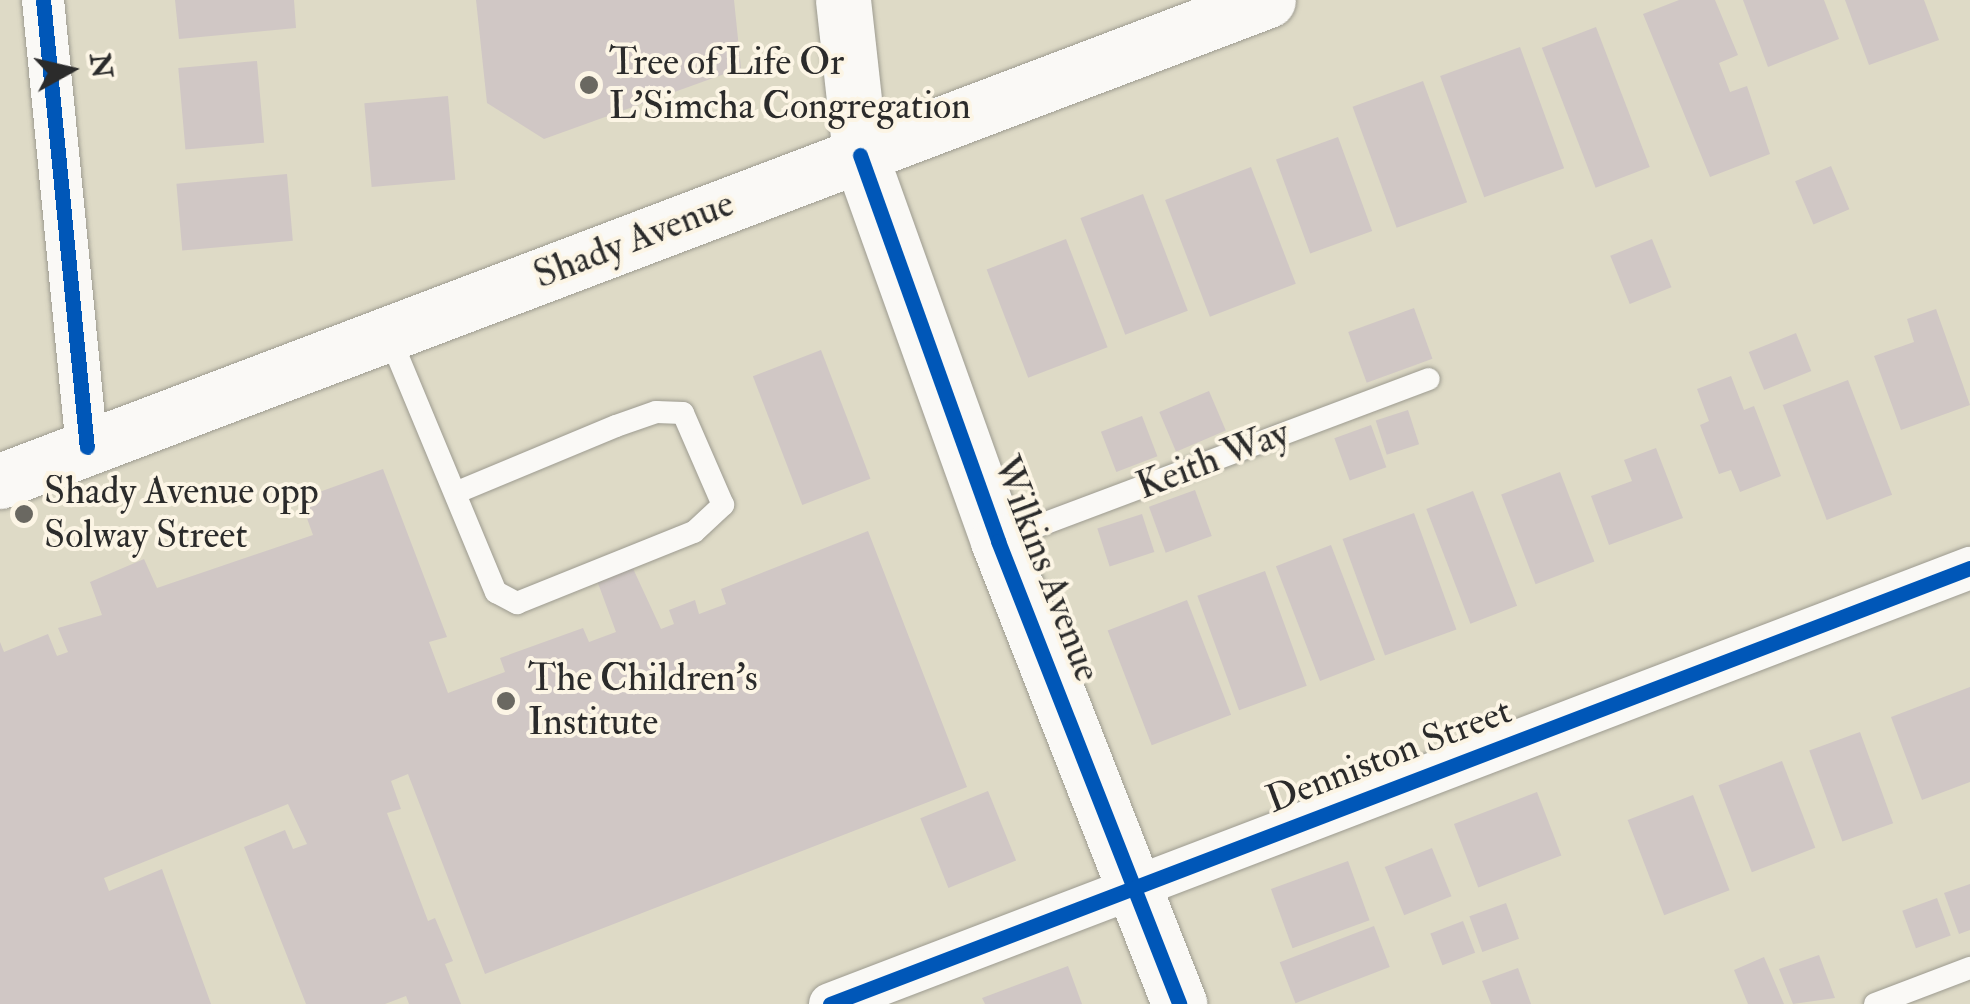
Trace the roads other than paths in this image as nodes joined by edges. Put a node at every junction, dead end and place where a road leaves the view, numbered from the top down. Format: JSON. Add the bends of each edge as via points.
{"nodes":[{"id":1,"x":43,"y":0,"type":"edge"},
{"id":2,"x":843,"y":0,"type":"edge"},
{"id":3,"x":1268,"y":0,"type":"edge"},
{"id":4,"x":860,"y":155,"type":"junction"},
{"id":5,"x":388,"y":333,"type":"junction"},
{"id":6,"x":1428,"y":379,"type":"dead end"},
{"id":7,"x":87,"y":446,"type":"junction"},
{"id":8,"x":0,"y":481,"type":"edge"},
{"id":9,"x":456,"y":492,"type":"junction"},
{"id":10,"x":998,"y":541,"type":"junction"},
{"id":11,"x":1970,"y":568,"type":"edge"},
{"id":12,"x":1134,"y":888,"type":"junction"},
{"id":13,"x":1970,"y":968,"type":"edge"},
{"id":14,"x":830,"y":1004,"type":"edge"},
{"id":15,"x":1179,"y":1004,"type":"edge"},
{"id":16,"x":1875,"y":1004,"type":"edge"}],
"edges":[{"from":1,"to":7,"type":"street"},
{"from":2,"to":4,"type":"main road","name":"Wilkins Avenue"},
{"from":3,"to":4,"type":"main road","name":"Shady Avenue"},
{"from":4,"to":5,"type":"main road","name":"Shady Avenue"},
{"from":4,"to":10,"type":"main road","name":"Wilkins Avenue"},
{"from":5,"to":7,"type":"main road","name":"Shady Avenue"},
{"from":5,"to":9,"type":"lane"},
{"from":6,"to":10,"type":"lane","name":"Keith Way"},
{"from":7,"to":8,"type":"main road","name":"Shady Avenue"},
{"from":9,"to":9,"type":"lane","via":[[496,592],[517,603],[694,532],[722,505],[684,413],[656,412]]},
{"from":10,"to":12,"type":"main road","name":"Wilkins Avenue"},
{"from":11,"to":12,"type":"street","name":"Denniston Street"},
{"from":12,"to":14,"type":"street","name":"Denniston Street"},
{"from":12,"to":15,"type":"main road","name":"Wilkins Avenue"},
{"from":13,"to":16,"type":"lane"}]}
